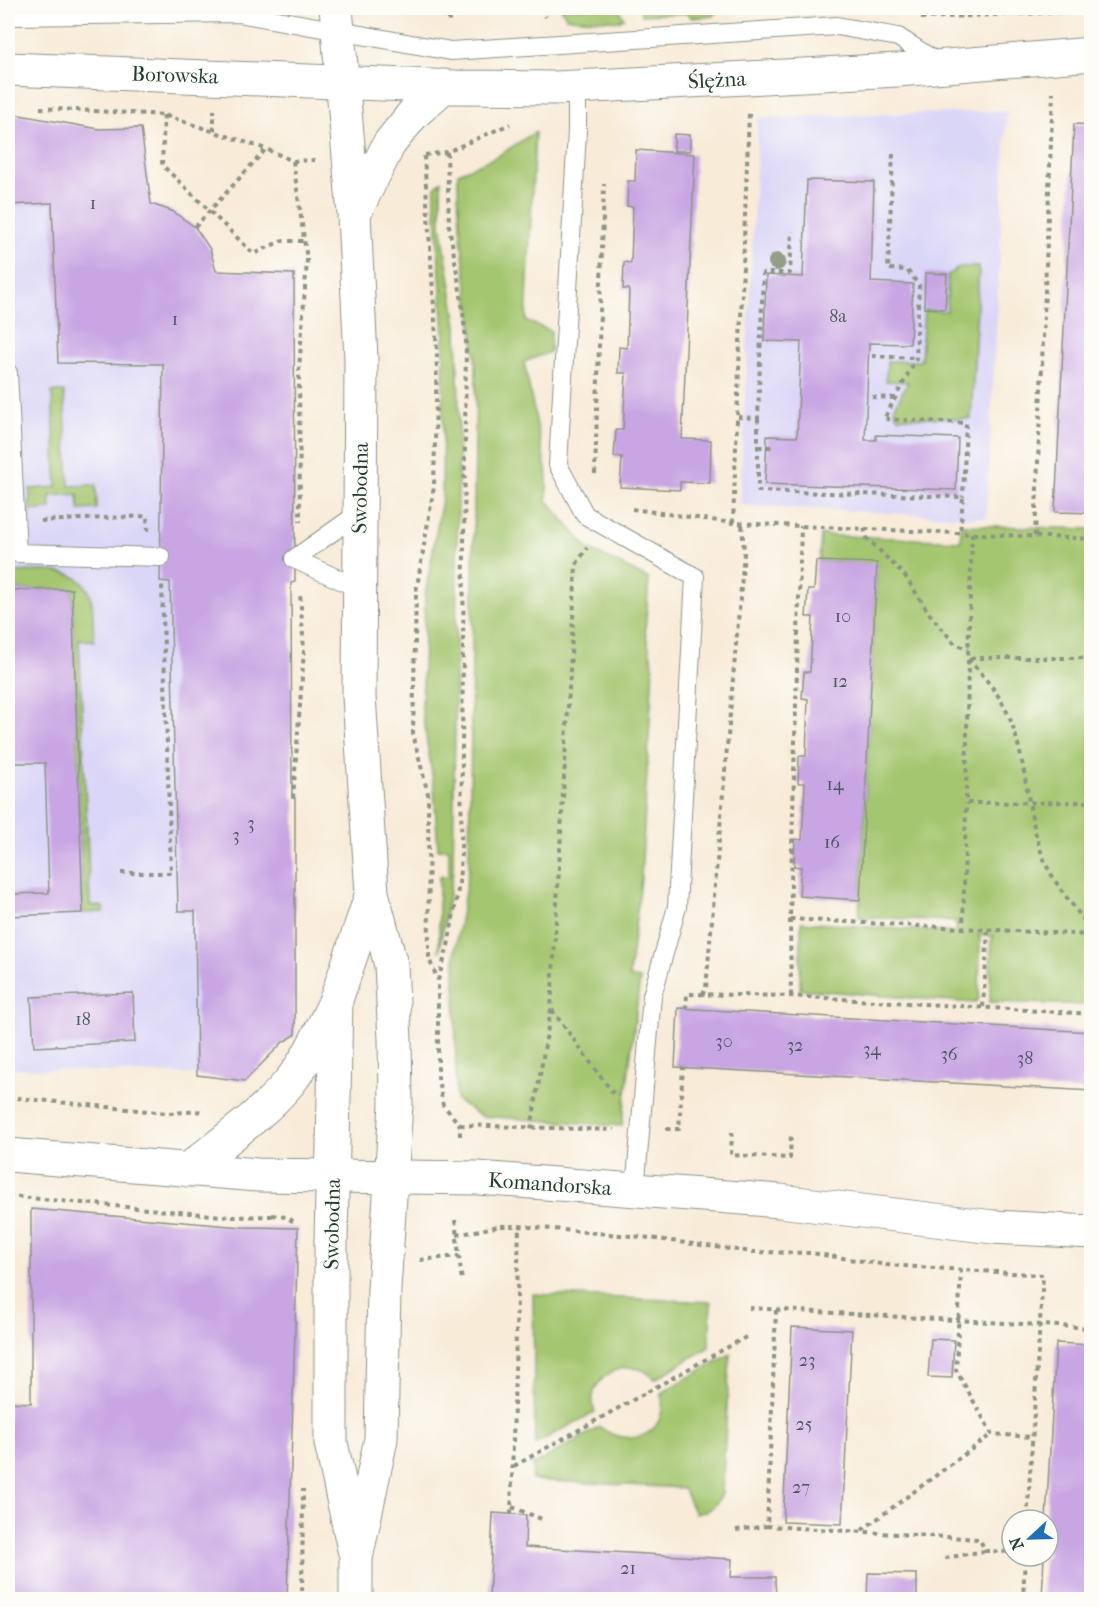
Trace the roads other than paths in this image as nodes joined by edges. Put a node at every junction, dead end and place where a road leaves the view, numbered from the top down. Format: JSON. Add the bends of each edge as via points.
{"nodes":[{"id":1,"x":8,"y":16,"type":"edge"},
{"id":2,"x":338,"y":19,"type":"edge"},
{"id":3,"x":1092,"y":54,"type":"edge"},
{"id":4,"x":943,"y":66,"type":"junction"},
{"id":5,"x":8,"y":69,"type":"edge"},
{"id":6,"x":342,"y":82,"type":"junction"},
{"id":7,"x":444,"y":86,"type":"junction"},
{"id":8,"x":576,"y":87,"type":"junction"},
{"id":9,"x":354,"y":214,"type":"junction"},
{"id":10,"x":8,"y":373,"type":"edge"},
{"id":11,"x":359,"y":513,"type":"junction"},
{"id":12,"x":160,"y":557,"type":"dead end"},
{"id":13,"x":358,"y":588,"type":"junction"},
{"id":14,"x":372,"y":893,"type":"junction"},
{"id":15,"x":336,"y":1000,"type":"junction"},
{"id":16,"x":8,"y":1155,"type":"edge"},
{"id":17,"x":188,"y":1170,"type":"junction"},
{"id":18,"x":391,"y":1175,"type":"junction"},
{"id":19,"x":334,"y":1176,"type":"junction"},
{"id":20,"x":635,"y":1190,"type":"junction"},
{"id":21,"x":1092,"y":1232,"type":"edge"},
{"id":22,"x":356,"y":1558,"type":"junction"},
{"id":23,"x":356,"y":1599,"type":"edge"}],
"edges":[{"from":1,"to":2,"type":"lane","via":[[238,14]]},
{"from":2,"to":4,"type":"lane","via":[[451,51],[837,26],[898,37]]},
{"from":2,"to":6,"type":"street","name":"Swobodna"},
{"from":3,"to":4,"type":"street","name":"Ślężna"},
{"from":4,"to":8,"type":"street","name":"Ślężna"},
{"from":5,"to":6,"type":"street","name":"Borowska"},
{"from":6,"to":7,"type":"street","name":"Ślężna"},
{"from":6,"to":9,"type":"street","name":"Swobodna"},
{"from":7,"to":8,"type":"street","name":"Ślężna"},
{"from":7,"to":9,"type":"street","via":[[413,114],[389,144]]},
{"from":8,"to":20,"type":"lane","via":[[577,132],[558,465],[585,515],[695,577],[677,907],[652,996]]},
{"from":9,"to":11,"type":"street","name":"Swobodna","via":[[362,428]]},
{"from":10,"to":12,"type":"lane","via":[[16,553]]},
{"from":11,"to":13,"type":"street","name":"Swobodna"},
{"from":11,"to":13,"type":"lane","via":[[301,559]]},
{"from":13,"to":14,"type":"street","name":"Swobodna","via":[[359,696]]},
{"from":14,"to":15,"type":"street","name":"Swobodna"},
{"from":14,"to":18,"type":"street","name":"Swobodna","via":[[391,965],[396,1104]]},
{"from":15,"to":17,"type":"street","via":[[300,1068],[274,1100]]},
{"from":15,"to":19,"type":"street","name":"Swobodna"},
{"from":16,"to":17,"type":"street","name":"Komandorska"},
{"from":17,"to":19,"type":"street","name":"Komandorska"},
{"from":18,"to":19,"type":"street","name":"Komandorska"},
{"from":18,"to":20,"type":"street","name":"Komandorska"},
{"from":18,"to":22,"type":"street","name":"Swobodna","via":[[381,1439]]},
{"from":19,"to":22,"type":"street","name":"Swobodna","via":[[331,1443]]},
{"from":20,"to":21,"type":"street","name":"Komandorska","via":[[780,1201],[993,1227]]},
{"from":22,"to":23,"type":"street","name":"Swobodna"}]}
